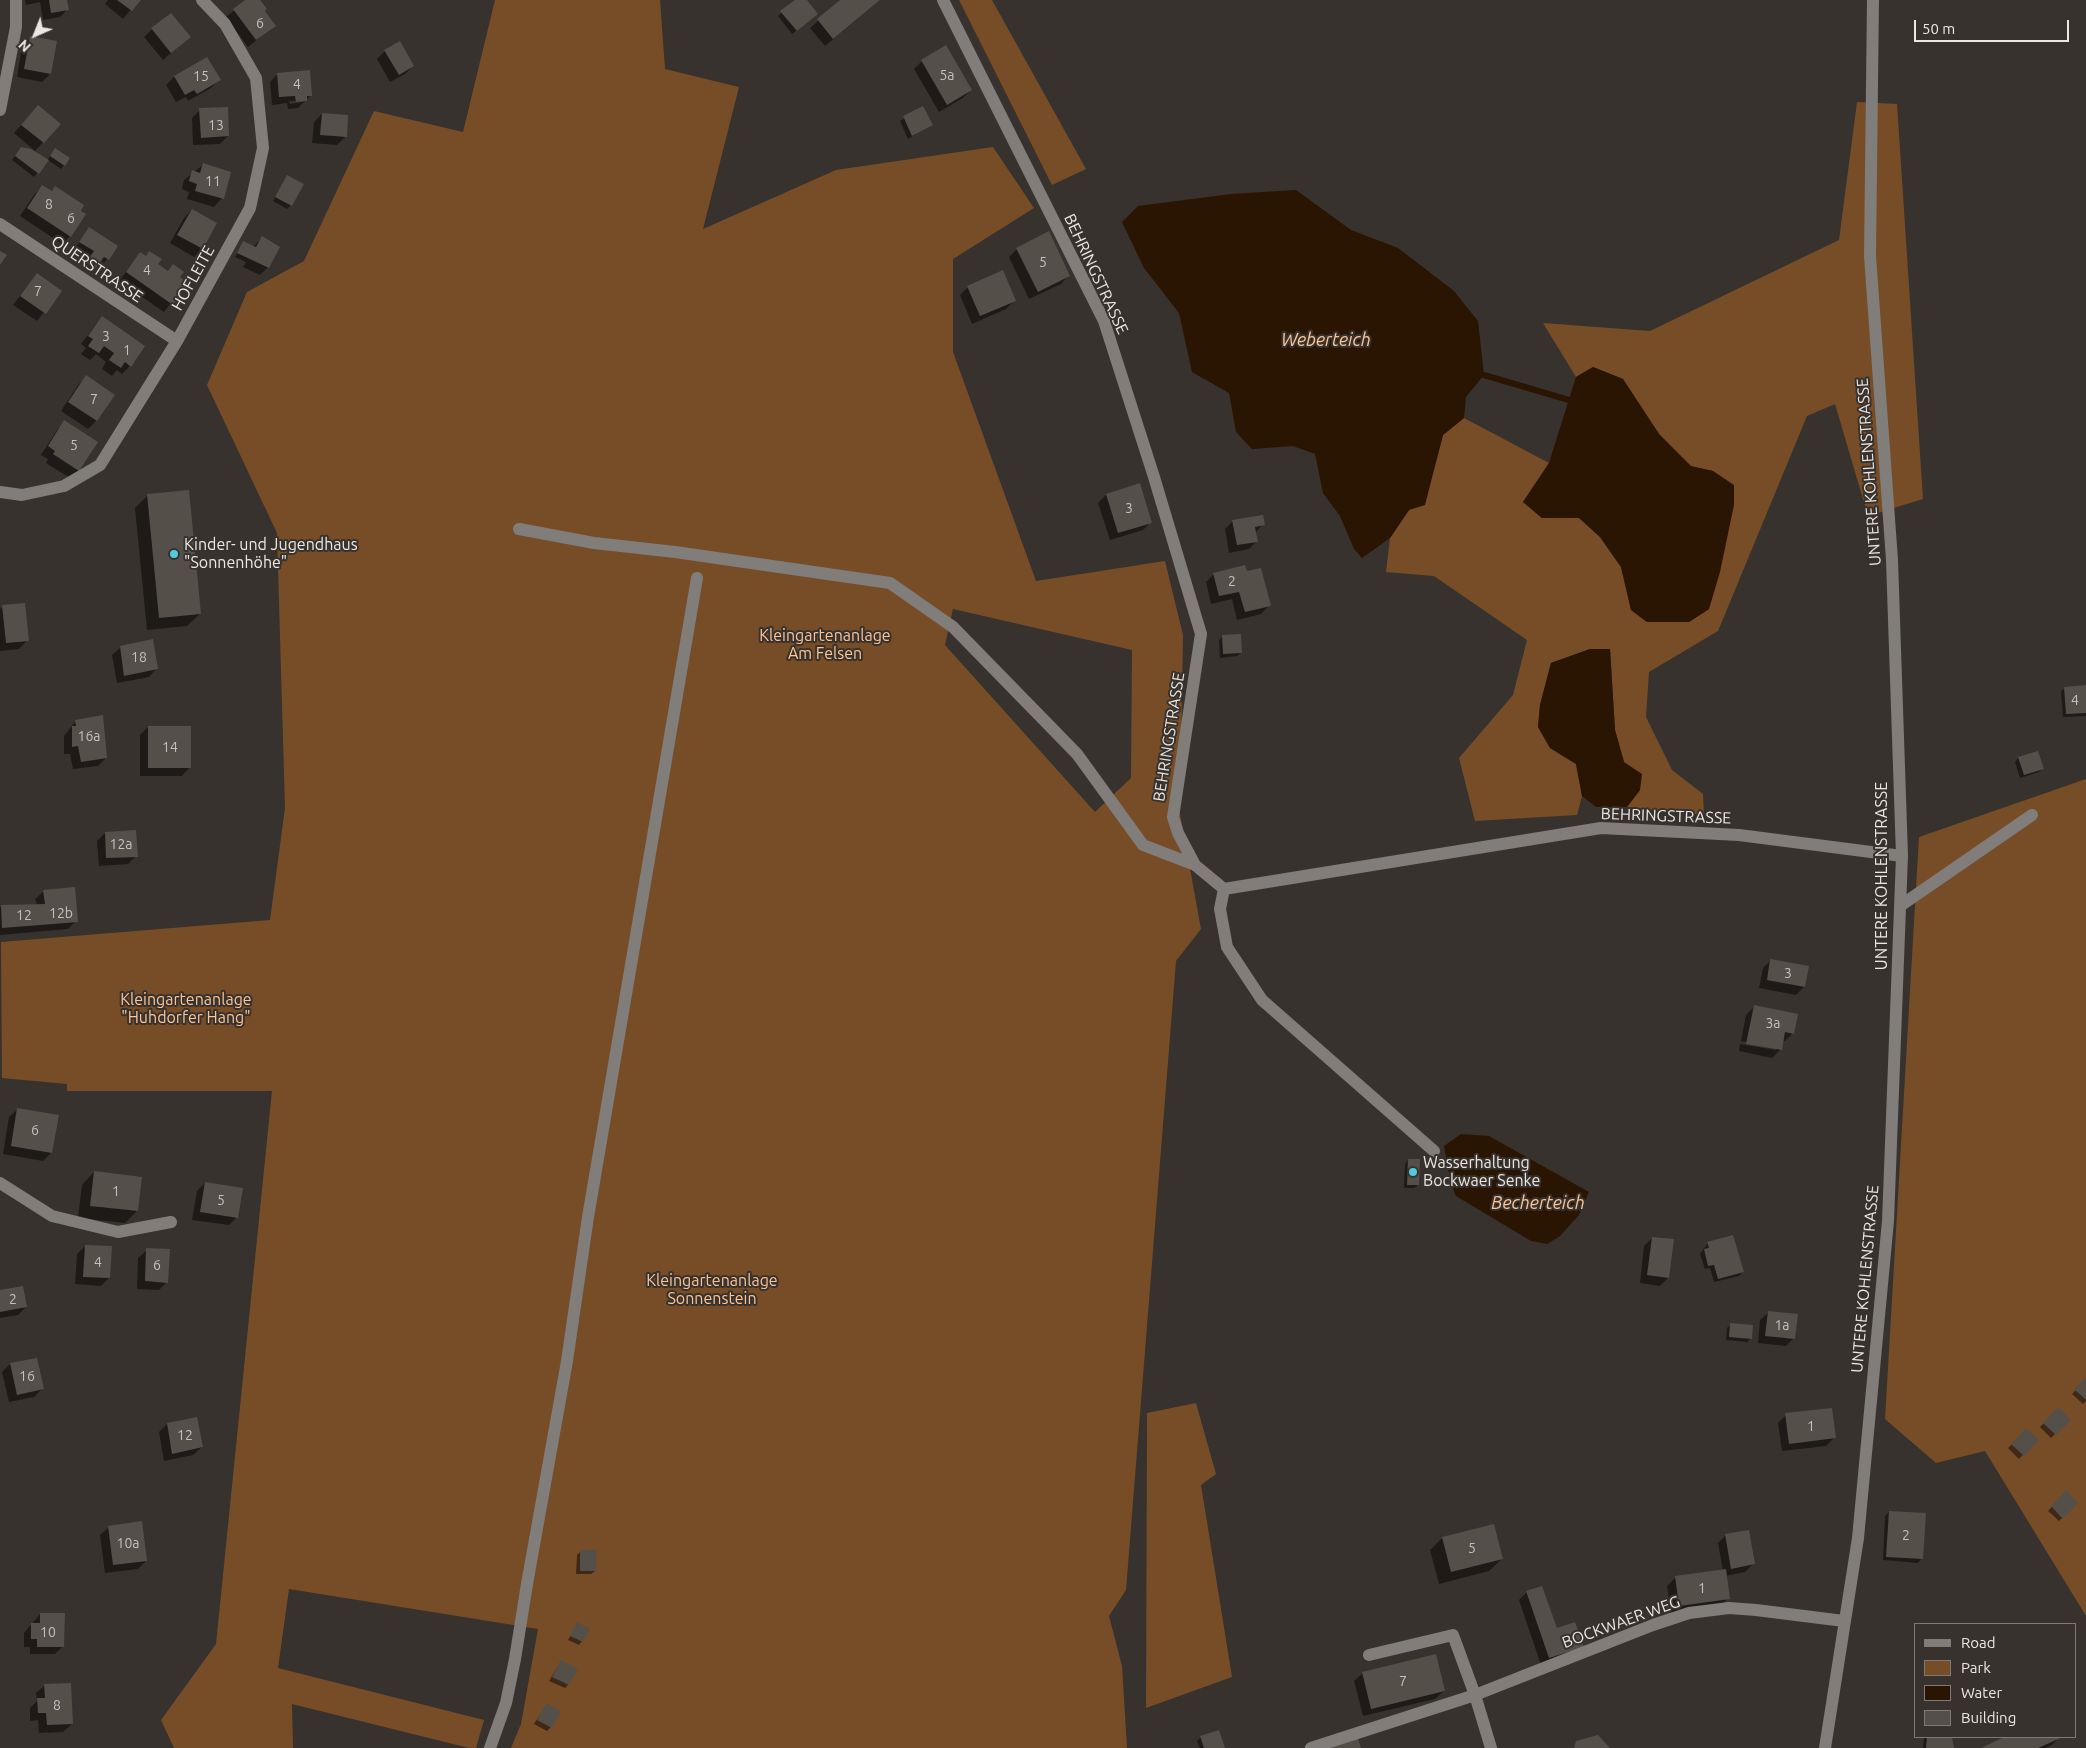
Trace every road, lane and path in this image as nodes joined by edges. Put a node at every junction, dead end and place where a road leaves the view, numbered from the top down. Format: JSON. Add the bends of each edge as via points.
{"nodes":[{"id":1,"x":16,"y":0,"type":"edge"},
{"id":2,"x":202,"y":0,"type":"edge"},
{"id":3,"x":943,"y":0,"type":"edge"},
{"id":4,"x":1873,"y":0,"type":"edge"},
{"id":5,"x":0,"y":110,"type":"edge"},
{"id":6,"x":0,"y":224,"type":"edge"},
{"id":7,"x":177,"y":341,"type":"junction"},
{"id":8,"x":0,"y":492,"type":"edge"},
{"id":9,"x":519,"y":529,"type":"dead end"},
{"id":10,"x":697,"y":578,"type":"dead end"},
{"id":11,"x":2032,"y":815,"type":"dead end"},
{"id":12,"x":1902,"y":856,"type":"junction"},
{"id":13,"x":1195,"y":865,"type":"junction"},
{"id":14,"x":1224,"y":889,"type":"junction"},
{"id":15,"x":1900,"y":906,"type":"junction"},
{"id":16,"x":1434,"y":1151,"type":"dead end"},
{"id":17,"x":0,"y":1183,"type":"edge"},
{"id":18,"x":171,"y":1222,"type":"dead end"},
{"id":19,"x":1844,"y":1621,"type":"junction"},
{"id":20,"x":1368,"y":1655,"type":"dead end"},
{"id":21,"x":1476,"y":1696,"type":"junction"},
{"id":22,"x":490,"y":1748,"type":"edge"},
{"id":23,"x":1312,"y":1748,"type":"edge"},
{"id":24,"x":1491,"y":1748,"type":"edge"},
{"id":25,"x":1825,"y":1748,"type":"edge"}],
"edges":[{"from":1,"to":5,"type":"street","via":[[16,27]]},
{"from":2,"to":7,"type":"street","name":"HOFLEITE","via":[[225,24],[256,78],[263,148],[250,208]]},
{"from":3,"to":13,"type":"street","name":"BEHRINGSTRASSE","via":[[1104,321],[1201,634],[1173,817]]},
{"from":4,"to":12,"type":"street","name":"UNTERE KOHLENSTRASSE","via":[[1870,256],[1892,560]]},
{"from":6,"to":7,"type":"street","name":"QUERSTRASSE"},
{"from":7,"to":8,"type":"street","name":"HOFLEITE","via":[[100,465],[64,486],[22,495]]},
{"from":9,"to":13,"type":"street","via":[[594,543],[890,583],[953,627],[1077,754],[1143,845]]},
{"from":10,"to":22,"type":"street","via":[[516,1659],[506,1703]]},
{"from":11,"to":15,"type":"street"},
{"from":12,"to":14,"type":"street","name":"BEHRINGSTRASSE","via":[[1739,835],[1601,828]]},
{"from":12,"to":15,"type":"street","name":"UNTERE KOHLENSTRASSE"},
{"from":13,"to":14,"type":"street","name":"BEHRINGSTRASSE"},
{"from":14,"to":16,"type":"street","via":[[1220,908],[1227,947],[1262,1000]]},
{"from":15,"to":19,"type":"street","name":"UNTERE KOHLENSTRASSE","via":[[1888,1220],[1858,1538]]},
{"from":17,"to":18,"type":"street","via":[[52,1216],[118,1232]]},
{"from":19,"to":21,"type":"street","name":"BOCKWAER WEG","via":[[1728,1608],[1689,1613]]},
{"from":19,"to":25,"type":"street","name":"UNTERE KOHLENSTRASSE"},
{"from":20,"to":21,"type":"street","via":[[1453,1635]]},
{"from":21,"to":23,"type":"street","name":"BOCKWAER WEG"},
{"from":21,"to":24,"type":"street"}]}
